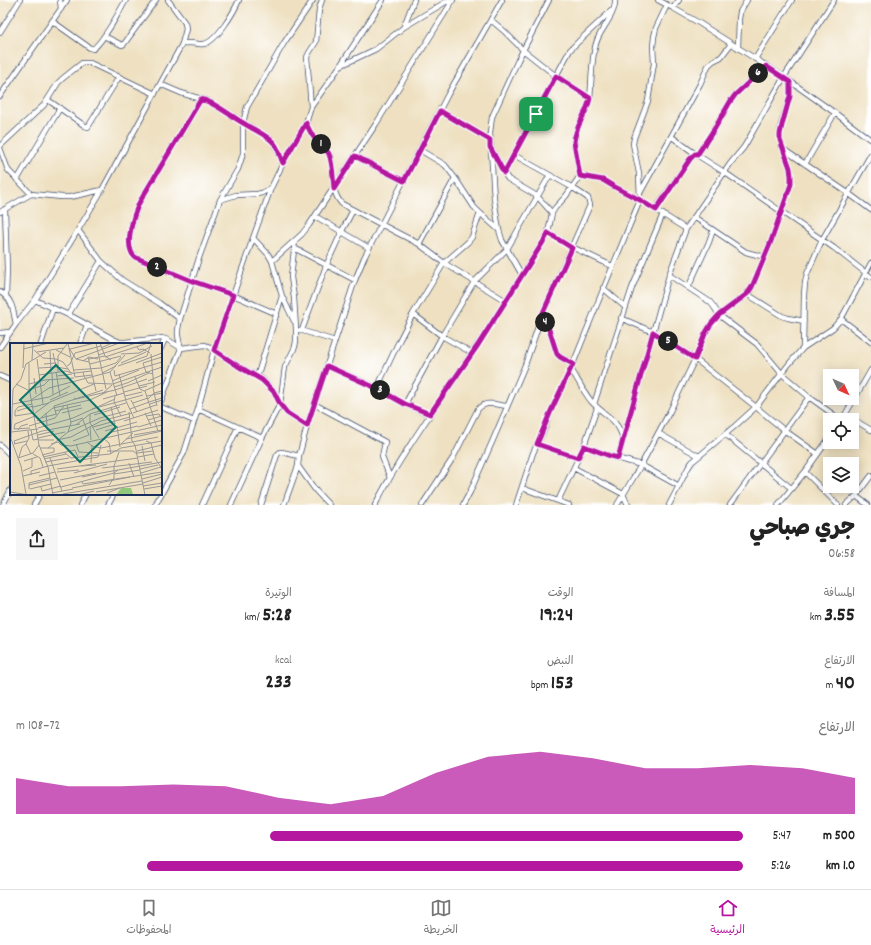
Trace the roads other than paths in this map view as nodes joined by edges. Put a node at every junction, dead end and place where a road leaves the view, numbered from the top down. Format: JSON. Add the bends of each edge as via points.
{"nodes":[{"id":1,"x":20,"y":0,"type":"edge"},
{"id":2,"x":60,"y":0,"type":"edge"},
{"id":3,"x":67,"y":0,"type":"edge"},
{"id":4,"x":126,"y":0,"type":"edge"},
{"id":5,"x":156,"y":0,"type":"edge"},
{"id":6,"x":168,"y":0,"type":"edge"},
{"id":7,"x":239,"y":0,"type":"edge"},
{"id":8,"x":313,"y":0,"type":"edge"},
{"id":9,"x":322,"y":0,"type":"edge"},
{"id":10,"x":383,"y":0,"type":"edge"},
{"id":11,"x":414,"y":0,"type":"edge"},
{"id":12,"x":449,"y":0,"type":"edge"},
{"id":13,"x":453,"y":0,"type":"edge"},
{"id":14,"x":502,"y":0,"type":"edge"},
{"id":15,"x":548,"y":0,"type":"edge"},
{"id":16,"x":615,"y":0,"type":"edge"},
{"id":17,"x":658,"y":0,"type":"edge"},
{"id":18,"x":678,"y":0,"type":"edge"},
{"id":19,"x":747,"y":0,"type":"edge"},
{"id":20,"x":792,"y":0,"type":"edge"},
{"id":21,"x":834,"y":0,"type":"edge"},
{"id":22,"x":667,"y":5,"type":"junction"},
{"id":23,"x":614,"y":8,"type":"junction"},
{"id":24,"x":673,"y":8,"type":"junction"},
{"id":25,"x":61,"y":9,"type":"junction"},
{"id":26,"x":491,"y":20,"type":"junction"},
{"id":27,"x":52,"y":21,"type":"junction"},
{"id":28,"x":404,"y":27,"type":"junction"},
{"id":29,"x":0,"y":32,"type":"edge"},
{"id":30,"x":104,"y":36,"type":"junction"},
{"id":31,"x":182,"y":44,"type":"junction"},
{"id":32,"x":732,"y":44,"type":"junction"},
{"id":33,"x":738,"y":48,"type":"junction"},
{"id":34,"x":523,"y":50,"type":"junction"},
{"id":35,"x":755,"y":59,"type":"junction"},
{"id":36,"x":340,"y":66,"type":"junction"},
{"id":37,"x":766,"y":66,"type":"junction"},
{"id":38,"x":119,"y":76,"type":"junction"},
{"id":39,"x":556,"y":76,"type":"junction"},
{"id":40,"x":784,"y":77,"type":"junction"},
{"id":41,"x":790,"y":82,"type":"junction"},
{"id":42,"x":160,"y":84,"type":"junction"},
{"id":43,"x":154,"y":94,"type":"junction"},
{"id":44,"x":0,"y":96,"type":"edge"},
{"id":45,"x":590,"y":98,"type":"junction"},
{"id":46,"x":201,"y":99,"type":"junction"},
{"id":47,"x":48,"y":100,"type":"junction"},
{"id":48,"x":311,"y":107,"type":"junction"},
{"id":49,"x":60,"y":108,"type":"junction"},
{"id":50,"x":440,"y":111,"type":"junction"},
{"id":51,"x":835,"y":113,"type":"junction"},
{"id":52,"x":243,"y":123,"type":"junction"},
{"id":53,"x":306,"y":123,"type":"junction"},
{"id":54,"x":672,"y":136,"type":"junction"},
{"id":55,"x":490,"y":140,"type":"junction"},
{"id":56,"x":871,"y":140,"type":"edge"},
{"id":57,"x":0,"y":147,"type":"edge"},
{"id":58,"x":490,"y":147,"type":"junction"},
{"id":59,"x":783,"y":149,"type":"junction"},
{"id":60,"x":420,"y":150,"type":"junction"},
{"id":61,"x":696,"y":154,"type":"junction"},
{"id":62,"x":871,"y":154,"type":"edge"},
{"id":63,"x":514,"y":155,"type":"junction"},
{"id":64,"x":355,"y":156,"type":"junction"},
{"id":65,"x":283,"y":163,"type":"junction"},
{"id":66,"x":805,"y":164,"type":"junction"},
{"id":67,"x":724,"y":172,"type":"junction"},
{"id":68,"x":504,"y":173,"type":"junction"},
{"id":69,"x":550,"y":175,"type":"junction"},
{"id":70,"x":580,"y":176,"type":"junction"},
{"id":71,"x":455,"y":178,"type":"junction"},
{"id":72,"x":17,"y":180,"type":"junction"},
{"id":73,"x":404,"y":181,"type":"junction"},
{"id":74,"x":271,"y":188,"type":"junction"},
{"id":75,"x":573,"y":188,"type":"junction"},
{"id":76,"x":334,"y":189,"type":"junction"},
{"id":77,"x":102,"y":190,"type":"junction"},
{"id":78,"x":848,"y":193,"type":"junction"},
{"id":79,"x":31,"y":194,"type":"junction"},
{"id":80,"x":640,"y":194,"type":"junction"},
{"id":81,"x":537,"y":196,"type":"junction"},
{"id":82,"x":220,"y":200,"type":"junction"},
{"id":83,"x":640,"y":200,"type":"junction"},
{"id":84,"x":5,"y":209,"type":"junction"},
{"id":85,"x":353,"y":210,"type":"junction"},
{"id":86,"x":656,"y":210,"type":"junction"},
{"id":87,"x":871,"y":210,"type":"edge"},
{"id":88,"x":0,"y":212,"type":"edge"},
{"id":89,"x":782,"y":212,"type":"junction"},
{"id":90,"x":480,"y":213,"type":"junction"},
{"id":91,"x":552,"y":213,"type":"junction"},
{"id":92,"x":663,"y":214,"type":"junction"},
{"id":93,"x":316,"y":216,"type":"junction"},
{"id":94,"x":694,"y":217,"type":"junction"},
{"id":95,"x":382,"y":224,"type":"junction"},
{"id":96,"x":686,"y":229,"type":"junction"},
{"id":97,"x":78,"y":230,"type":"junction"},
{"id":98,"x":500,"y":230,"type":"junction"},
{"id":99,"x":713,"y":230,"type":"junction"},
{"id":100,"x":342,"y":231,"type":"junction"},
{"id":101,"x":548,"y":233,"type":"junction"},
{"id":102,"x":253,"y":238,"type":"junction"},
{"id":103,"x":822,"y":240,"type":"junction"},
{"id":104,"x":294,"y":241,"type":"junction"},
{"id":105,"x":420,"y":244,"type":"junction"},
{"id":106,"x":294,"y":248,"type":"junction"},
{"id":107,"x":369,"y":248,"type":"junction"},
{"id":108,"x":572,"y":248,"type":"junction"},
{"id":109,"x":507,"y":249,"type":"junction"},
{"id":110,"x":765,"y":257,"type":"junction"},
{"id":111,"x":101,"y":261,"type":"junction"},
{"id":112,"x":272,"y":261,"type":"junction"},
{"id":113,"x":444,"y":263,"type":"junction"},
{"id":114,"x":871,"y":263,"type":"edge"},
{"id":115,"x":326,"y":266,"type":"junction"},
{"id":116,"x":612,"y":266,"type":"junction"},
{"id":117,"x":866,"y":273,"type":"junction"},
{"id":118,"x":522,"y":275,"type":"junction"},
{"id":119,"x":669,"y":275,"type":"junction"},
{"id":120,"x":871,"y":277,"type":"edge"},
{"id":121,"x":355,"y":280,"type":"junction"},
{"id":122,"x":192,"y":281,"type":"junction"},
{"id":123,"x":474,"y":282,"type":"junction"},
{"id":124,"x":603,"y":288,"type":"junction"},
{"id":125,"x":688,"y":288,"type":"junction"},
{"id":126,"x":0,"y":292,"type":"edge"},
{"id":127,"x":747,"y":294,"type":"junction"},
{"id":128,"x":233,"y":295,"type":"junction"},
{"id":129,"x":6,"y":296,"type":"junction"},
{"id":130,"x":282,"y":296,"type":"junction"},
{"id":131,"x":35,"y":300,"type":"junction"},
{"id":132,"x":506,"y":301,"type":"junction"},
{"id":133,"x":625,"y":307,"type":"junction"},
{"id":134,"x":53,"y":308,"type":"junction"},
{"id":135,"x":277,"y":314,"type":"junction"},
{"id":136,"x":413,"y":314,"type":"junction"},
{"id":137,"x":68,"y":315,"type":"junction"},
{"id":138,"x":542,"y":315,"type":"junction"},
{"id":139,"x":719,"y":315,"type":"junction"},
{"id":140,"x":622,"y":318,"type":"junction"},
{"id":141,"x":180,"y":319,"type":"junction"},
{"id":142,"x":841,"y":319,"type":"junction"},
{"id":143,"x":804,"y":321,"type":"junction"},
{"id":144,"x":16,"y":324,"type":"junction"},
{"id":145,"x":87,"y":325,"type":"junction"},
{"id":146,"x":296,"y":326,"type":"junction"},
{"id":147,"x":302,"y":330,"type":"junction"},
{"id":148,"x":0,"y":332,"type":"edge"},
{"id":149,"x":10,"y":332,"type":"junction"},
{"id":150,"x":653,"y":332,"type":"junction"},
{"id":151,"x":442,"y":336,"type":"junction"},
{"id":152,"x":165,"y":339,"type":"junction"},
{"id":153,"x":335,"y":341,"type":"junction"},
{"id":154,"x":871,"y":342,"type":"edge"},
{"id":155,"x":41,"y":343,"type":"edge"},
{"id":156,"x":80,"y":343,"type":"edge"},
{"id":157,"x":119,"y":343,"type":"edge"},
{"id":158,"x":162,"y":346,"type":"edge"},
{"id":159,"x":0,"y":347,"type":"edge"},
{"id":160,"x":181,"y":348,"type":"junction"},
{"id":161,"x":803,"y":348,"type":"junction"},
{"id":162,"x":214,"y":350,"type":"junction"},
{"id":163,"x":472,"y":353,"type":"junction"},
{"id":164,"x":695,"y":359,"type":"junction"},
{"id":165,"x":327,"y":366,"type":"junction"},
{"id":166,"x":572,"y":366,"type":"junction"},
{"id":167,"x":871,"y":370,"type":"edge"},
{"id":168,"x":782,"y":374,"type":"junction"},
{"id":169,"x":0,"y":376,"type":"edge"},
{"id":170,"x":258,"y":377,"type":"junction"},
{"id":171,"x":10,"y":381,"type":"edge"},
{"id":172,"x":376,"y":388,"type":"junction"},
{"id":173,"x":809,"y":397,"type":"junction"},
{"id":174,"x":162,"y":398,"type":"edge"},
{"id":175,"x":280,"y":404,"type":"junction"},
{"id":176,"x":314,"y":404,"type":"junction"},
{"id":177,"x":405,"y":404,"type":"junction"},
{"id":178,"x":507,"y":406,"type":"junction"},
{"id":179,"x":595,"y":406,"type":"junction"},
{"id":180,"x":162,"y":407,"type":"edge"},
{"id":181,"x":756,"y":407,"type":"junction"},
{"id":182,"x":198,"y":409,"type":"junction"},
{"id":183,"x":832,"y":413,"type":"edge"},
{"id":184,"x":847,"y":413,"type":"edge"},
{"id":185,"x":430,"y":414,"type":"junction"},
{"id":186,"x":194,"y":421,"type":"junction"},
{"id":187,"x":859,"y":423,"type":"edge"},
{"id":188,"x":307,"y":426,"type":"junction"},
{"id":189,"x":238,"y":427,"type":"junction"},
{"id":190,"x":784,"y":430,"type":"junction"},
{"id":191,"x":871,"y":430,"type":"edge"},
{"id":192,"x":658,"y":433,"type":"junction"},
{"id":193,"x":725,"y":434,"type":"junction"},
{"id":194,"x":262,"y":438,"type":"junction"},
{"id":195,"x":623,"y":440,"type":"junction"},
{"id":196,"x":537,"y":444,"type":"junction"},
{"id":197,"x":0,"y":445,"type":"edge"},
{"id":198,"x":584,"y":446,"type":"junction"},
{"id":199,"x":823,"y":447,"type":"edge"},
{"id":200,"x":818,"y":454,"type":"junction"},
{"id":201,"x":10,"y":455,"type":"edge"},
{"id":202,"x":299,"y":456,"type":"junction"},
{"id":203,"x":698,"y":456,"type":"junction"},
{"id":204,"x":578,"y":458,"type":"junction"},
{"id":205,"x":618,"y":458,"type":"junction"},
{"id":206,"x":760,"y":463,"type":"junction"},
{"id":207,"x":641,"y":465,"type":"junction"},
{"id":208,"x":298,"y":466,"type":"junction"},
{"id":209,"x":574,"y":468,"type":"junction"},
{"id":210,"x":805,"y":472,"type":"junction"},
{"id":211,"x":871,"y":476,"type":"edge"},
{"id":212,"x":390,"y":478,"type":"junction"},
{"id":213,"x":679,"y":486,"type":"junction"},
{"id":214,"x":522,"y":488,"type":"junction"},
{"id":215,"x":791,"y":488,"type":"junction"},
{"id":216,"x":10,"y":491,"type":"edge"},
{"id":217,"x":162,"y":492,"type":"edge"},
{"id":218,"x":623,"y":494,"type":"junction"},
{"id":219,"x":39,"y":495,"type":"edge"},
{"id":220,"x":85,"y":495,"type":"edge"},
{"id":221,"x":113,"y":495,"type":"edge"},
{"id":222,"x":161,"y":495,"type":"edge"},
{"id":223,"x":856,"y":496,"type":"junction"},
{"id":224,"x":83,"y":499,"type":"junction"},
{"id":225,"x":558,"y":501,"type":"junction"},
{"id":226,"x":3,"y":505,"type":"edge"},
{"id":227,"x":34,"y":505,"type":"edge"},
{"id":228,"x":80,"y":505,"type":"edge"},
{"id":229,"x":84,"y":505,"type":"edge"},
{"id":230,"x":108,"y":505,"type":"edge"},
{"id":231,"x":155,"y":505,"type":"edge"},
{"id":232,"x":202,"y":505,"type":"edge"},
{"id":233,"x":231,"y":505,"type":"edge"},
{"id":234,"x":260,"y":505,"type":"edge"},
{"id":235,"x":284,"y":505,"type":"edge"},
{"id":236,"x":329,"y":505,"type":"edge"},
{"id":237,"x":375,"y":505,"type":"edge"},
{"id":238,"x":422,"y":505,"type":"edge"},
{"id":239,"x":463,"y":505,"type":"edge"},
{"id":240,"x":516,"y":505,"type":"edge"},
{"id":241,"x":569,"y":505,"type":"edge"},
{"id":242,"x":617,"y":505,"type":"edge"},
{"id":243,"x":628,"y":505,"type":"edge"},
{"id":244,"x":669,"y":505,"type":"edge"},
{"id":245,"x":730,"y":505,"type":"edge"},
{"id":246,"x":778,"y":505,"type":"edge"},
{"id":247,"x":838,"y":505,"type":"edge"},
{"id":248,"x":846,"y":505,"type":"edge"},
{"id":249,"x":868,"y":505,"type":"edge"}],
"edges":[{"from":1,"to":29,"type":"street"},
{"from":2,"to":25,"type":"street"},
{"from":3,"to":25,"type":"street"},
{"from":4,"to":30,"type":"street"},
{"from":5,"to":30,"type":"street","via":[[124,44]]},
{"from":6,"to":31,"type":"street","via":[[185,23]]},
{"from":7,"to":31,"type":"street","via":[[220,32],[208,42]]},
{"from":8,"to":52,"type":"street","via":[[249,102]]},
{"from":9,"to":48,"type":"street","via":[[316,42],[307,57]]},
{"from":10,"to":36,"type":"street"},
{"from":11,"to":28,"type":"street"},
{"from":12,"to":28,"type":"street"},
{"from":13,"to":64,"type":"street"},
{"from":14,"to":26,"type":"street"},
{"from":15,"to":34,"type":"street"},
{"from":16,"to":23,"type":"street"},
{"from":17,"to":22,"type":"street"},
{"from":18,"to":24,"type":"street"},
{"from":19,"to":33,"type":"street","via":[[740,12]]},
{"from":20,"to":35,"type":"street"},
{"from":21,"to":40,"type":"street"},
{"from":22,"to":24,"type":"street"},
{"from":22,"to":80,"type":"street","via":[[654,37],[654,63],[648,101],[633,144]]},
{"from":23,"to":39,"type":"street","via":[[570,50]]},
{"from":23,"to":45,"type":"street","via":[[594,50]]},
{"from":24,"to":32,"type":"street"},
{"from":25,"to":27,"type":"street"},
{"from":26,"to":34,"type":"street"},
{"from":26,"to":50,"type":"street"},
{"from":27,"to":30,"type":"street","via":[[93,49]]},
{"from":27,"to":44,"type":"street"},
{"from":28,"to":36,"type":"street","via":[[376,49]]},
{"from":31,"to":42,"type":"street"},
{"from":32,"to":33,"type":"street"},
{"from":32,"to":54,"type":"street","via":[[721,57],[708,66]]},
{"from":33,"to":35,"type":"street"},
{"from":34,"to":39,"type":"street"},
{"from":34,"to":55,"type":"street","via":[[492,117]]},
{"from":35,"to":37,"type":"street"},
{"from":36,"to":48,"type":"street"},
{"from":37,"to":40,"type":"street"},
{"from":37,"to":61,"type":"street","via":[[735,95]]},
{"from":38,"to":43,"type":"street"},
{"from":38,"to":47,"type":"street","via":[[90,63],[82,64],[58,84]]},
{"from":38,"to":49,"type":"street","via":[[88,127]]},
{"from":39,"to":45,"type":"street"},
{"from":39,"to":63,"type":"street"},
{"from":40,"to":41,"type":"street"},
{"from":40,"to":67,"type":"street","via":[[744,147]]},
{"from":41,"to":51,"type":"street"},
{"from":41,"to":59,"type":"street","via":[[790,96],[780,134]]},
{"from":42,"to":43,"type":"street"},
{"from":42,"to":46,"type":"street"},
{"from":43,"to":77,"type":"street"},
{"from":45,"to":70,"type":"street","via":[[574,138]]},
{"from":46,"to":52,"type":"street"},
{"from":46,"to":122,"type":"street","via":[[139,203],[129,243],[137,258]]},
{"from":47,"to":49,"type":"street"},
{"from":47,"to":57,"type":"street"},
{"from":48,"to":53,"type":"street"},
{"from":49,"to":72,"type":"street"},
{"from":50,"to":55,"type":"street"},
{"from":50,"to":60,"type":"street"},
{"from":51,"to":56,"type":"street"},
{"from":51,"to":66,"type":"street"},
{"from":52,"to":65,"type":"street","via":[[274,143]]},
{"from":52,"to":82,"type":"street","via":[[242,160]]},
{"from":53,"to":65,"type":"street"},
{"from":53,"to":76,"type":"street","via":[[329,155]]},
{"from":54,"to":61,"type":"street"},
{"from":54,"to":80,"type":"street"},
{"from":55,"to":58,"type":"street"},
{"from":57,"to":72,"type":"street","via":[[8,170]]},
{"from":58,"to":68,"type":"street"},
{"from":58,"to":98,"type":"street","via":[[494,198]]},
{"from":59,"to":66,"type":"street"},
{"from":59,"to":89,"type":"street","via":[[790,168],[791,184]]},
{"from":60,"to":71,"type":"street","via":[[445,165]]},
{"from":60,"to":73,"type":"street"},
{"from":61,"to":67,"type":"street"},
{"from":61,"to":86,"type":"street"},
{"from":62,"to":78,"type":"street"},
{"from":63,"to":68,"type":"street"},
{"from":63,"to":69,"type":"street"},
{"from":64,"to":73,"type":"street"},
{"from":64,"to":76,"type":"street"},
{"from":65,"to":74,"type":"street"},
{"from":66,"to":78,"type":"street"},
{"from":67,"to":89,"type":"street"},
{"from":67,"to":94,"type":"street"},
{"from":68,"to":81,"type":"street","via":[[508,179]]},
{"from":69,"to":75,"type":"street"},
{"from":69,"to":81,"type":"street"},
{"from":70,"to":75,"type":"street"},
{"from":70,"to":83,"type":"street","via":[[603,180]]},
{"from":71,"to":90,"type":"street"},
{"from":71,"to":105,"type":"street"},
{"from":72,"to":79,"type":"street"},
{"from":73,"to":95,"type":"street"},
{"from":74,"to":82,"type":"street","via":[[262,193],[236,195]]},
{"from":74,"to":102,"type":"street"},
{"from":75,"to":91,"type":"street"},
{"from":75,"to":108,"type":"street","via":[[588,198],[590,204]]},
{"from":76,"to":85,"type":"street","via":[[342,204]]},
{"from":76,"to":93,"type":"street"},
{"from":77,"to":79,"type":"street","via":[[70,197]]},
{"from":77,"to":97,"type":"street"},
{"from":78,"to":87,"type":"street"},
{"from":78,"to":103,"type":"street"},
{"from":79,"to":84,"type":"street"},
{"from":80,"to":83,"type":"street"},
{"from":81,"to":91,"type":"street"},
{"from":81,"to":109,"type":"street"},
{"from":82,"to":122,"type":"street"},
{"from":83,"to":86,"type":"street"},
{"from":83,"to":116,"type":"street"},
{"from":84,"to":88,"type":"street"},
{"from":84,"to":129,"type":"street","via":[[8,269]]},
{"from":85,"to":95,"type":"street"},
{"from":85,"to":100,"type":"street"},
{"from":86,"to":92,"type":"street"},
{"from":89,"to":103,"type":"street"},
{"from":89,"to":110,"type":"street"},
{"from":90,"to":98,"type":"street"},
{"from":90,"to":113,"type":"street","via":[[472,237]]},
{"from":91,"to":101,"type":"street"},
{"from":92,"to":96,"type":"street"},
{"from":92,"to":133,"type":"street"},
{"from":93,"to":100,"type":"street"},
{"from":93,"to":104,"type":"street"},
{"from":94,"to":96,"type":"street"},
{"from":94,"to":99,"type":"street"},
{"from":95,"to":105,"type":"street"},
{"from":95,"to":107,"type":"street"},
{"from":96,"to":119,"type":"street"},
{"from":97,"to":111,"type":"street"},
{"from":97,"to":131,"type":"street"},
{"from":98,"to":109,"type":"street"},
{"from":99,"to":110,"type":"street","via":[[746,252]]},
{"from":99,"to":125,"type":"street"},
{"from":100,"to":107,"type":"street"},
{"from":100,"to":115,"type":"street"},
{"from":101,"to":108,"type":"street"},
{"from":101,"to":118,"type":"street"},
{"from":102,"to":112,"type":"street"},
{"from":102,"to":128,"type":"street"},
{"from":103,"to":117,"type":"street"},
{"from":103,"to":143,"type":"street","via":[[807,274]]},
{"from":104,"to":106,"type":"street"},
{"from":104,"to":112,"type":"street"},
{"from":105,"to":113,"type":"street"},
{"from":106,"to":115,"type":"street"},
{"from":106,"to":146,"type":"street","via":[[291,277]]},
{"from":107,"to":121,"type":"street"},
{"from":108,"to":116,"type":"street"},
{"from":108,"to":138,"type":"street"},
{"from":109,"to":118,"type":"street"},
{"from":109,"to":123,"type":"street"},
{"from":110,"to":127,"type":"street"},
{"from":111,"to":137,"type":"street"},
{"from":111,"to":141,"type":"street","via":[[122,280]]},
{"from":112,"to":130,"type":"street"},
{"from":113,"to":123,"type":"street"},
{"from":113,"to":136,"type":"street"},
{"from":114,"to":117,"type":"street"},
{"from":115,"to":121,"type":"street"},
{"from":115,"to":147,"type":"street"},
{"from":116,"to":124,"type":"street"},
{"from":117,"to":120,"type":"street"},
{"from":117,"to":142,"type":"street"},
{"from":118,"to":132,"type":"street"},
{"from":119,"to":125,"type":"street"},
{"from":119,"to":150,"type":"street"},
{"from":121,"to":153,"type":"street"},
{"from":122,"to":128,"type":"street"},
{"from":122,"to":141,"type":"street"},
{"from":123,"to":132,"type":"street"},
{"from":123,"to":151,"type":"street"},
{"from":124,"to":133,"type":"street"},
{"from":124,"to":166,"type":"street"},
{"from":125,"to":139,"type":"street","via":[[710,302]]},
{"from":126,"to":129,"type":"street"},
{"from":127,"to":139,"type":"street"},
{"from":127,"to":143,"type":"street","via":[[782,316]]},
{"from":128,"to":135,"type":"street"},
{"from":128,"to":162,"type":"street"},
{"from":129,"to":144,"type":"street","via":[[12,305]]},
{"from":130,"to":135,"type":"street"},
{"from":130,"to":146,"type":"street"},
{"from":131,"to":134,"type":"street"},
{"from":131,"to":144,"type":"street"},
{"from":132,"to":163,"type":"street"},
{"from":133,"to":140,"type":"street"},
{"from":134,"to":137,"type":"street"},
{"from":134,"to":155,"type":"street"},
{"from":135,"to":170,"type":"street"},
{"from":136,"to":151,"type":"street"},
{"from":136,"to":172,"type":"street"},
{"from":137,"to":145,"type":"street"},
{"from":138,"to":166,"type":"street","via":[[557,354]]},
{"from":138,"to":178,"type":"street","via":[[525,365]]},
{"from":139,"to":164,"type":"street","via":[[705,334]]},
{"from":139,"to":168,"type":"street","via":[[757,344]]},
{"from":140,"to":150,"type":"street"},
{"from":140,"to":179,"type":"street"},
{"from":141,"to":160,"type":"street","via":[[178,337]]},
{"from":142,"to":154,"type":"street"},
{"from":142,"to":161,"type":"street","via":[[833,328]]},
{"from":143,"to":161,"type":"street"},
{"from":144,"to":149,"type":"street"},
{"from":145,"to":156,"type":"street"},
{"from":145,"to":157,"type":"street"},
{"from":146,"to":147,"type":"street"},
{"from":146,"to":175,"type":"street","via":[[296,341],[284,367]]},
{"from":147,"to":153,"type":"street"},
{"from":148,"to":149,"type":"street"},
{"from":149,"to":159,"type":"street"},
{"from":150,"to":164,"type":"street"},
{"from":150,"to":195,"type":"street"},
{"from":151,"to":163,"type":"street"},
{"from":151,"to":177,"type":"street"},
{"from":152,"to":157,"type":"street"},
{"from":152,"to":158,"type":"street"},
{"from":152,"to":160,"type":"street"},
{"from":153,"to":165,"type":"street"},
{"from":160,"to":162,"type":"street","via":[[205,345]]},
{"from":160,"to":174,"type":"street"},
{"from":161,"to":168,"type":"street"},
{"from":162,"to":170,"type":"street"},
{"from":162,"to":182,"type":"street"},
{"from":163,"to":185,"type":"street"},
{"from":164,"to":181,"type":"street"},
{"from":164,"to":192,"type":"street"},
{"from":165,"to":172,"type":"street"},
{"from":165,"to":176,"type":"street"},
{"from":166,"to":179,"type":"street"},
{"from":166,"to":196,"type":"street"},
{"from":167,"to":184,"type":"street"},
{"from":168,"to":173,"type":"street"},
{"from":168,"to":181,"type":"street"},
{"from":169,"to":171,"type":"street"},
{"from":170,"to":175,"type":"street","via":[[274,392]]},
{"from":172,"to":177,"type":"street"},
{"from":173,"to":183,"type":"street"},
{"from":173,"to":190,"type":"street"},
{"from":175,"to":188,"type":"street","via":[[287,413]]},
{"from":175,"to":194,"type":"street"},
{"from":176,"to":188,"type":"street"},
{"from":176,"to":212,"type":"street","via":[[385,442],[382,460]]},
{"from":177,"to":185,"type":"street"},
{"from":178,"to":238,"type":"street","via":[[486,404],[478,409],[453,458]]},
{"from":178,"to":239,"type":"street"},
{"from":179,"to":195,"type":"street","via":[[614,421]]},
{"from":179,"to":198,"type":"street"},
{"from":180,"to":186,"type":"street"},
{"from":181,"to":190,"type":"street"},
{"from":181,"to":193,"type":"street"},
{"from":182,"to":186,"type":"street"},
{"from":182,"to":189,"type":"street"},
{"from":185,"to":212,"type":"street"},
{"from":186,"to":217,"type":"street","via":[[184,453]]},
{"from":187,"to":191,"type":"street"},
{"from":188,"to":202,"type":"street"},
{"from":189,"to":194,"type":"street"},
{"from":189,"to":232,"type":"street"},
{"from":190,"to":200,"type":"street"},
{"from":190,"to":206,"type":"street"},
{"from":192,"to":203,"type":"street"},
{"from":192,"to":207,"type":"street"},
{"from":193,"to":203,"type":"street"},
{"from":193,"to":206,"type":"street"},
{"from":194,"to":233,"type":"street"},
{"from":195,"to":205,"type":"street"},
{"from":196,"to":204,"type":"street"},
{"from":196,"to":214,"type":"street"},
{"from":197,"to":201,"type":"street"},
{"from":198,"to":204,"type":"street"},
{"from":198,"to":205,"type":"street"},
{"from":199,"to":200,"type":"street"},
{"from":200,"to":210,"type":"street"},
{"from":202,"to":208,"type":"street"},
{"from":202,"to":234,"type":"street","via":[[282,452],[277,454]]},
{"from":203,"to":213,"type":"street","via":[[688,468]]},
{"from":204,"to":209,"type":"street"},
{"from":205,"to":207,"type":"street"},
{"from":206,"to":215,"type":"street"},
{"from":206,"to":245,"type":"street"},
{"from":207,"to":213,"type":"street"},
{"from":207,"to":218,"type":"street"},
{"from":208,"to":235,"type":"street"},
{"from":208,"to":236,"type":"street"},
{"from":209,"to":218,"type":"street"},
{"from":209,"to":225,"type":"street"},
{"from":210,"to":215,"type":"street"},
{"from":210,"to":247,"type":"street"},
{"from":211,"to":223,"type":"street"},
{"from":212,"to":237,"type":"street"},
{"from":213,"to":244,"type":"street"},
{"from":214,"to":225,"type":"street"},
{"from":214,"to":240,"type":"street"},
{"from":215,"to":246,"type":"street"},
{"from":216,"to":226,"type":"street"},
{"from":218,"to":242,"type":"street"},
{"from":218,"to":243,"type":"street"},
{"from":219,"to":227,"type":"street"},
{"from":220,"to":224,"type":"street"},
{"from":221,"to":230,"type":"street"},
{"from":222,"to":231,"type":"street"},
{"from":223,"to":248,"type":"street"},
{"from":223,"to":249,"type":"street"},
{"from":224,"to":228,"type":"street"},
{"from":224,"to":229,"type":"street"},
{"from":225,"to":241,"type":"street"}]}
